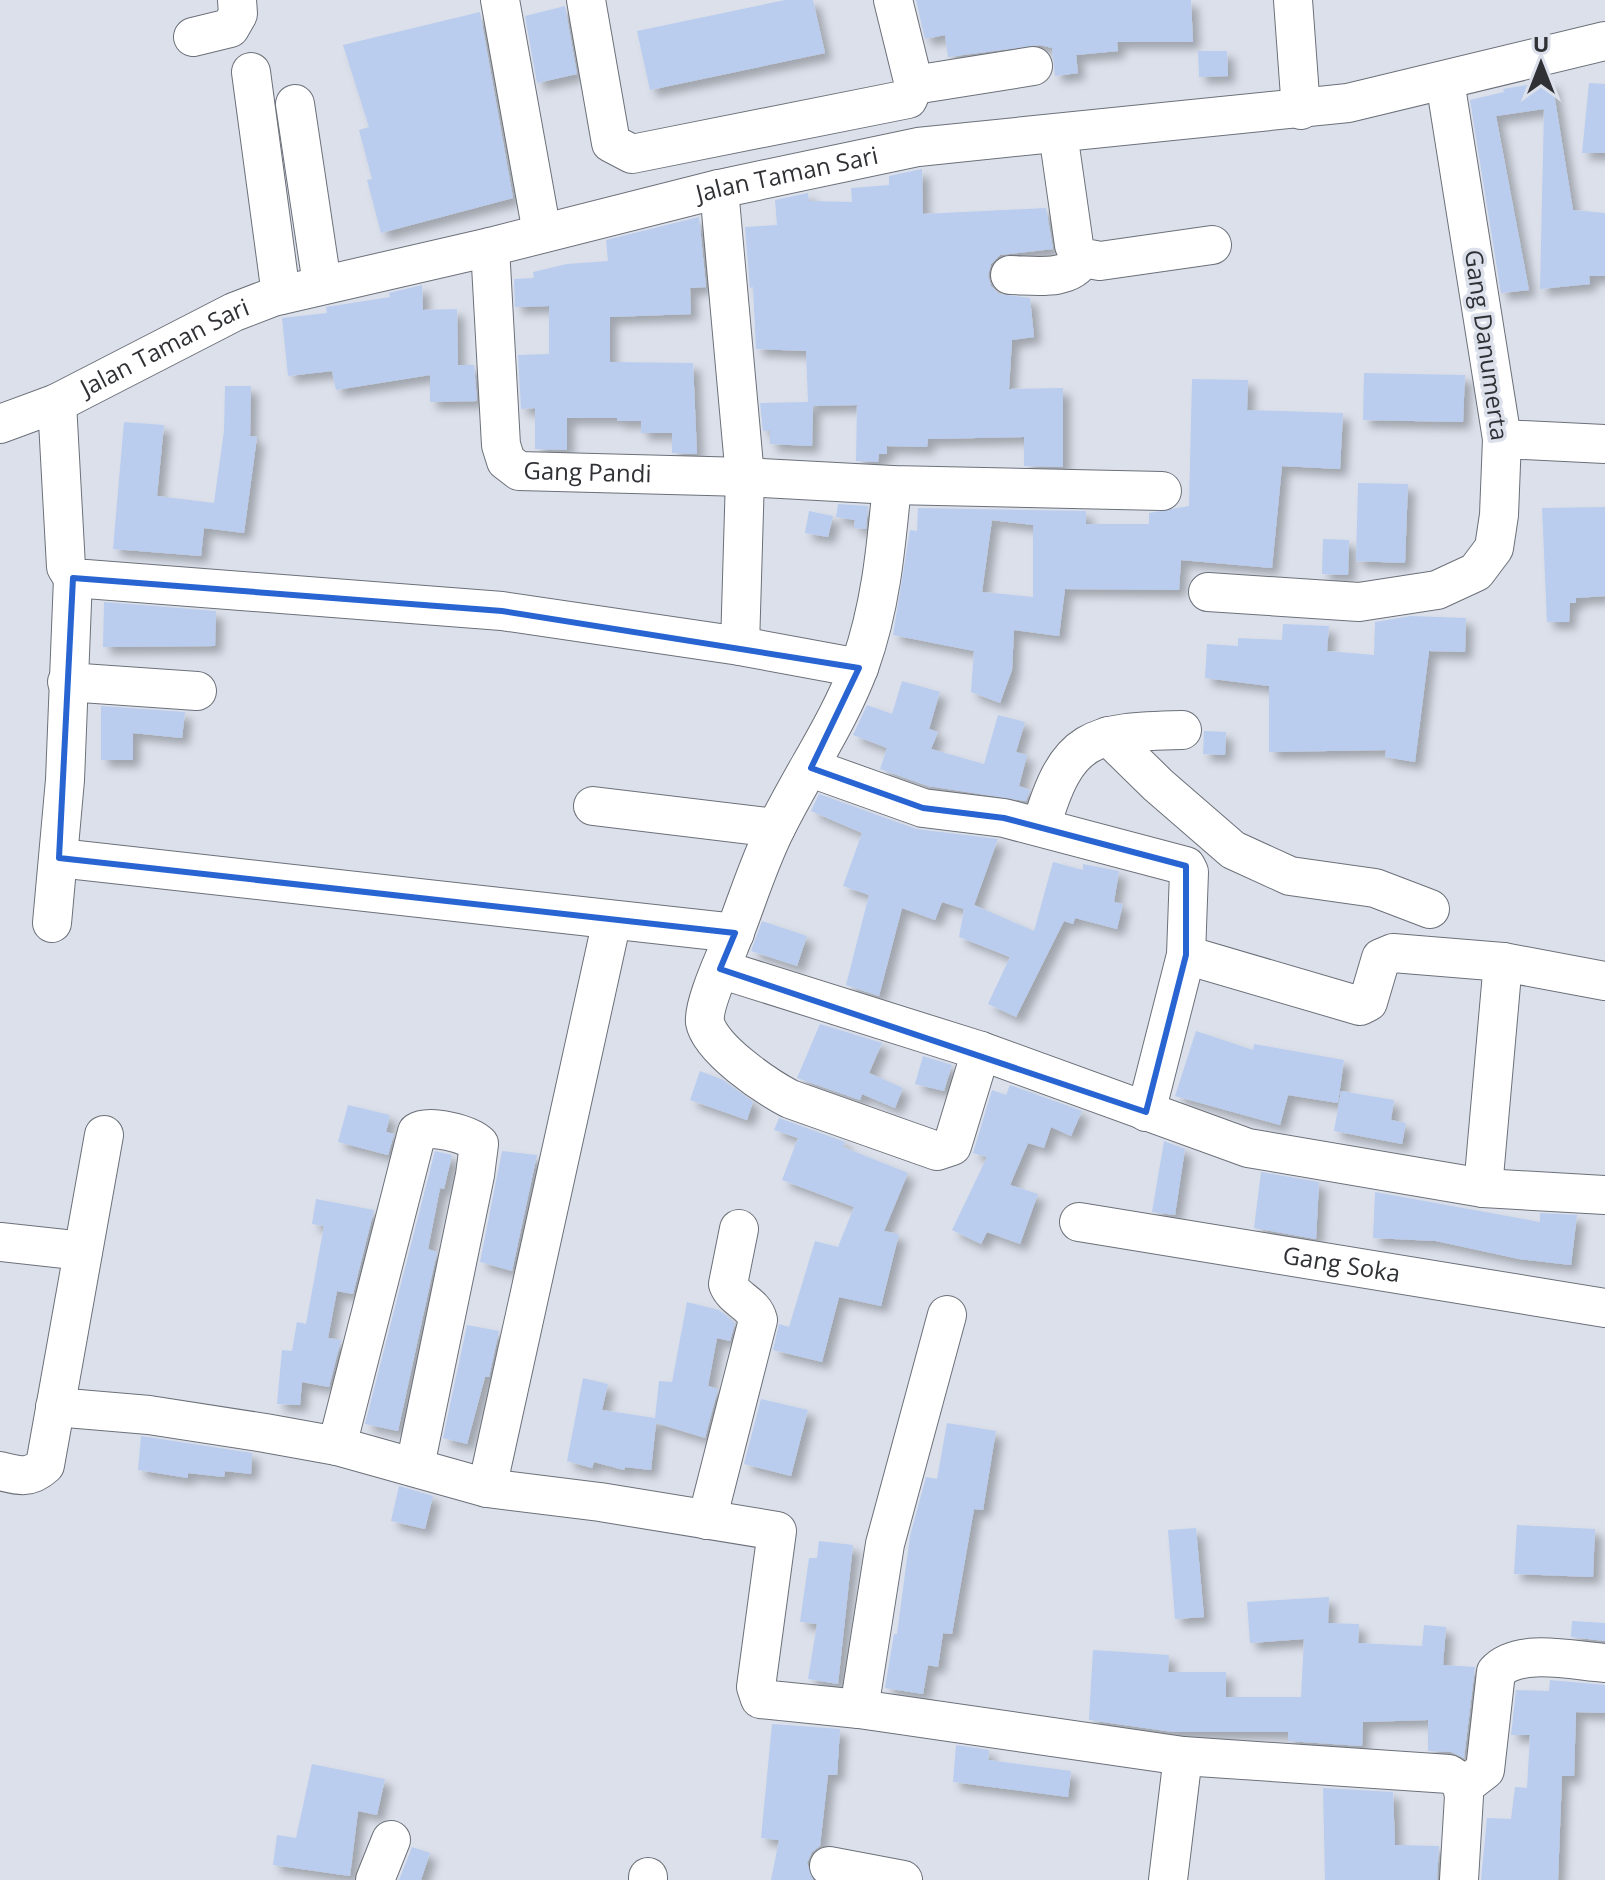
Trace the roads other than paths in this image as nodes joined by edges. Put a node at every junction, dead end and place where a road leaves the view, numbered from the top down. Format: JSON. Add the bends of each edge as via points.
{"nodes":[{"id":1,"x":237,"y":0,"type":"edge"},
{"id":2,"x":500,"y":0,"type":"edge"},
{"id":3,"x":586,"y":0,"type":"edge"},
{"id":4,"x":893,"y":0,"type":"edge"},
{"id":5,"x":1293,"y":0,"type":"edge"},
{"id":6,"x":193,"y":37,"type":"dead end"},
{"id":7,"x":1605,"y":41,"type":"edge"},
{"id":8,"x":1033,"y":66,"type":"dead end"},
{"id":9,"x":251,"y":72,"type":"dead end"},
{"id":10,"x":1445,"y":81,"type":"junction"},
{"id":11,"x":911,"y":92,"type":"junction"},
{"id":12,"x":295,"y":104,"type":"dead end"},
{"id":13,"x":1301,"y":110,"type":"junction"},
{"id":14,"x":1058,"y":133,"type":"junction"},
{"id":15,"x":918,"y":147,"type":"junction"},
{"id":16,"x":719,"y":189,"type":"junction"},
{"id":17,"x":542,"y":233,"type":"junction"},
{"id":18,"x":1212,"y":245,"type":"dead end"},
{"id":19,"x":490,"y":247,"type":"junction"},
{"id":20,"x":1082,"y":259,"type":"junction"},
{"id":21,"x":1010,"y":275,"type":"dead end"},
{"id":22,"x":322,"y":284,"type":"junction"},
{"id":23,"x":281,"y":295,"type":"junction"},
{"id":24,"x":57,"y":403,"type":"junction"},
{"id":25,"x":0,"y":424,"type":"edge"},
{"id":26,"x":1502,"y":439,"type":"junction"},
{"id":27,"x":1605,"y":444,"type":"edge"},
{"id":28,"x":745,"y":477,"type":"junction"},
{"id":29,"x":892,"y":485,"type":"junction"},
{"id":30,"x":1162,"y":491,"type":"dead end"},
{"id":31,"x":73,"y":578,"type":"junction"},
{"id":32,"x":1208,"y":592,"type":"dead end"},
{"id":33,"x":740,"y":646,"type":"junction"},
{"id":34,"x":859,"y":668,"type":"junction"},
{"id":35,"x":67,"y":682,"type":"junction"},
{"id":36,"x":197,"y":691,"type":"dead end"},
{"id":37,"x":1182,"y":730,"type":"dead end"},
{"id":38,"x":1108,"y":736,"type":"junction"},
{"id":39,"x":811,"y":768,"type":"junction"},
{"id":40,"x":593,"y":806,"type":"dead end"},
{"id":41,"x":1041,"y":827,"type":"junction"},
{"id":42,"x":776,"y":828,"type":"junction"},
{"id":43,"x":59,"y":858,"type":"junction"},
{"id":44,"x":1430,"y":909,"type":"dead end"},
{"id":45,"x":612,"y":920,"type":"junction"},
{"id":46,"x":52,"y":923,"type":"dead end"},
{"id":47,"x":735,"y":933,"type":"junction"},
{"id":48,"x":1186,"y":955,"type":"junction"},
{"id":49,"x":1503,"y":962,"type":"junction"},
{"id":50,"x":720,"y":969,"type":"junction"},
{"id":51,"x":1605,"y":981,"type":"edge"},
{"id":52,"x":981,"y":1051,"type":"junction"},
{"id":53,"x":1146,"y":1112,"type":"junction"},
{"id":54,"x":104,"y":1135,"type":"dead end"},
{"id":55,"x":1483,"y":1188,"type":"junction"},
{"id":56,"x":1605,"y":1195,"type":"edge"},
{"id":57,"x":1079,"y":1222,"type":"dead end"},
{"id":58,"x":739,"y":1229,"type":"dead end"},
{"id":59,"x":0,"y":1242,"type":"edge"},
{"id":60,"x":83,"y":1251,"type":"junction"},
{"id":61,"x":1605,"y":1308,"type":"edge"},
{"id":62,"x":947,"y":1315,"type":"dead end"},
{"id":63,"x":55,"y":1407,"type":"junction"},
{"id":64,"x":337,"y":1446,"type":"junction"},
{"id":65,"x":415,"y":1466,"type":"junction"},
{"id":66,"x":0,"y":1471,"type":"edge"},
{"id":67,"x":487,"y":1488,"type":"junction"},
{"id":68,"x":707,"y":1520,"type":"junction"},
{"id":69,"x":1605,"y":1663,"type":"edge"},
{"id":70,"x":859,"y":1709,"type":"junction"},
{"id":71,"x":1183,"y":1756,"type":"junction"},
{"id":72,"x":1463,"y":1787,"type":"junction"},
{"id":73,"x":391,"y":1840,"type":"dead end"},
{"id":74,"x":829,"y":1866,"type":"dead end"},
{"id":75,"x":375,"y":1880,"type":"edge"},
{"id":76,"x":903,"y":1880,"type":"edge"},
{"id":77,"x":1168,"y":1880,"type":"edge"},
{"id":78,"x":1459,"y":1880,"type":"edge"}],
"edges":[{"from":1,"to":6,"type":"street","via":[[238,14],[230,28]]},
{"from":2,"to":17,"type":"street"},
{"from":3,"to":11,"type":"street","via":[[611,143],[625,152],[641,154]]},
{"from":4,"to":11,"type":"street"},
{"from":5,"to":13,"type":"street"},
{"from":7,"to":10,"type":"street","name":"Jalan Taman Sari"},
{"from":8,"to":11,"type":"street"},
{"from":9,"to":23,"type":"street"},
{"from":10,"to":13,"type":"street","name":"Jalan Taman Sari"},
{"from":10,"to":26,"type":"street","name":"Gang Danumerta"},
{"from":11,"to":15,"type":"street"},
{"from":12,"to":22,"type":"street"},
{"from":13,"to":14,"type":"street","name":"Jalan Taman Sari"},
{"from":14,"to":15,"type":"street","name":"Jalan Taman Sari"},
{"from":14,"to":20,"type":"street","via":[[1074,245]]},
{"from":15,"to":16,"type":"street","name":"Jalan Taman Sari"},
{"from":16,"to":17,"type":"street","name":"Jalan Taman Sari"},
{"from":16,"to":28,"type":"street"},
{"from":17,"to":19,"type":"street","name":"Jalan Taman Sari"},
{"from":18,"to":20,"type":"street"},
{"from":19,"to":22,"type":"street","name":"Jalan Taman Sari"},
{"from":19,"to":28,"type":"street","name":"Gang Pandi","via":[[501,445],[511,466],[526,472]]},
{"from":20,"to":21,"type":"street","via":[[1055,275]]},
{"from":22,"to":23,"type":"street","name":"Jalan Taman Sari"},
{"from":23,"to":24,"type":"street","name":"Jalan Taman Sari","via":[[234,312]]},
{"from":24,"to":25,"type":"street","name":"Jalan Taman Sari"},
{"from":24,"to":31,"type":"street","via":[[66,567]]},
{"from":26,"to":27,"type":"street"},
{"from":26,"to":32,"type":"street","name":"Gang Danumerta","via":[[1494,548],[1476,572],[1437,590],[1359,602]]},
{"from":28,"to":29,"type":"street"},
{"from":28,"to":33,"type":"street"},
{"from":29,"to":30,"type":"street"},
{"from":29,"to":34,"type":"street","via":[[882,583]]},
{"from":31,"to":33,"type":"street","via":[[502,611]]},
{"from":31,"to":35,"type":"street"},
{"from":33,"to":34,"type":"street"},
{"from":34,"to":39,"type":"street"},
{"from":35,"to":36,"type":"street"},
{"from":35,"to":43,"type":"street"},
{"from":37,"to":38,"type":"street"},
{"from":38,"to":41,"type":"street","via":[[1085,744],[1070,757]]},
{"from":38,"to":44,"type":"street","via":[[1233,850],[1290,876],[1375,888]]},
{"from":39,"to":41,"type":"street","via":[[923,808]]},
{"from":39,"to":42,"type":"street"},
{"from":40,"to":42,"type":"street"},
{"from":41,"to":48,"type":"street","via":[[1186,866]]},
{"from":42,"to":47,"type":"street"},
{"from":43,"to":45,"type":"street"},
{"from":43,"to":46,"type":"street"},
{"from":45,"to":47,"type":"street"},
{"from":45,"to":67,"type":"street"},
{"from":47,"to":50,"type":"street"},
{"from":48,"to":49,"type":"street","via":[[1360,1006],[1368,1002],[1381,958],[1393,953]]},
{"from":48,"to":53,"type":"street"},
{"from":49,"to":51,"type":"street"},
{"from":49,"to":55,"type":"street"},
{"from":50,"to":52,"type":"street"},
{"from":50,"to":52,"type":"street","via":[[705,1020],[710,1034],[745,1069],[790,1099],[930,1149],[952,1146]]},
{"from":52,"to":53,"type":"street"},
{"from":53,"to":55,"type":"street","via":[[1287,1157]]},
{"from":54,"to":60,"type":"street"},
{"from":55,"to":56,"type":"street"},
{"from":57,"to":61,"type":"street","name":"Gang Soka"},
{"from":58,"to":68,"type":"street","via":[[728,1284],[758,1320]]},
{"from":59,"to":60,"type":"street"},
{"from":60,"to":63,"type":"street"},
{"from":62,"to":70,"type":"street","via":[[885,1544]]},
{"from":63,"to":64,"type":"street","via":[[164,1417]]},
{"from":63,"to":66,"type":"street","via":[[45,1465],[34,1475]]},
{"from":64,"to":65,"type":"street"},
{"from":64,"to":65,"type":"street","via":[[417,1132],[428,1128],[473,1138],[479,1144],[475,1175]]},
{"from":65,"to":67,"type":"street"},
{"from":67,"to":68,"type":"street"},
{"from":68,"to":70,"type":"street","via":[[777,1531],[756,1687],[759,1697]]},
{"from":69,"to":72,"type":"street","via":[[1517,1658],[1503,1665],[1496,1672],[1485,1770]]},
{"from":70,"to":71,"type":"street"},
{"from":71,"to":72,"type":"street","via":[[1441,1773],[1457,1778]]},
{"from":71,"to":77,"type":"street"},
{"from":72,"to":78,"type":"street"},
{"from":73,"to":75,"type":"street"},
{"from":74,"to":76,"type":"street"}]}
